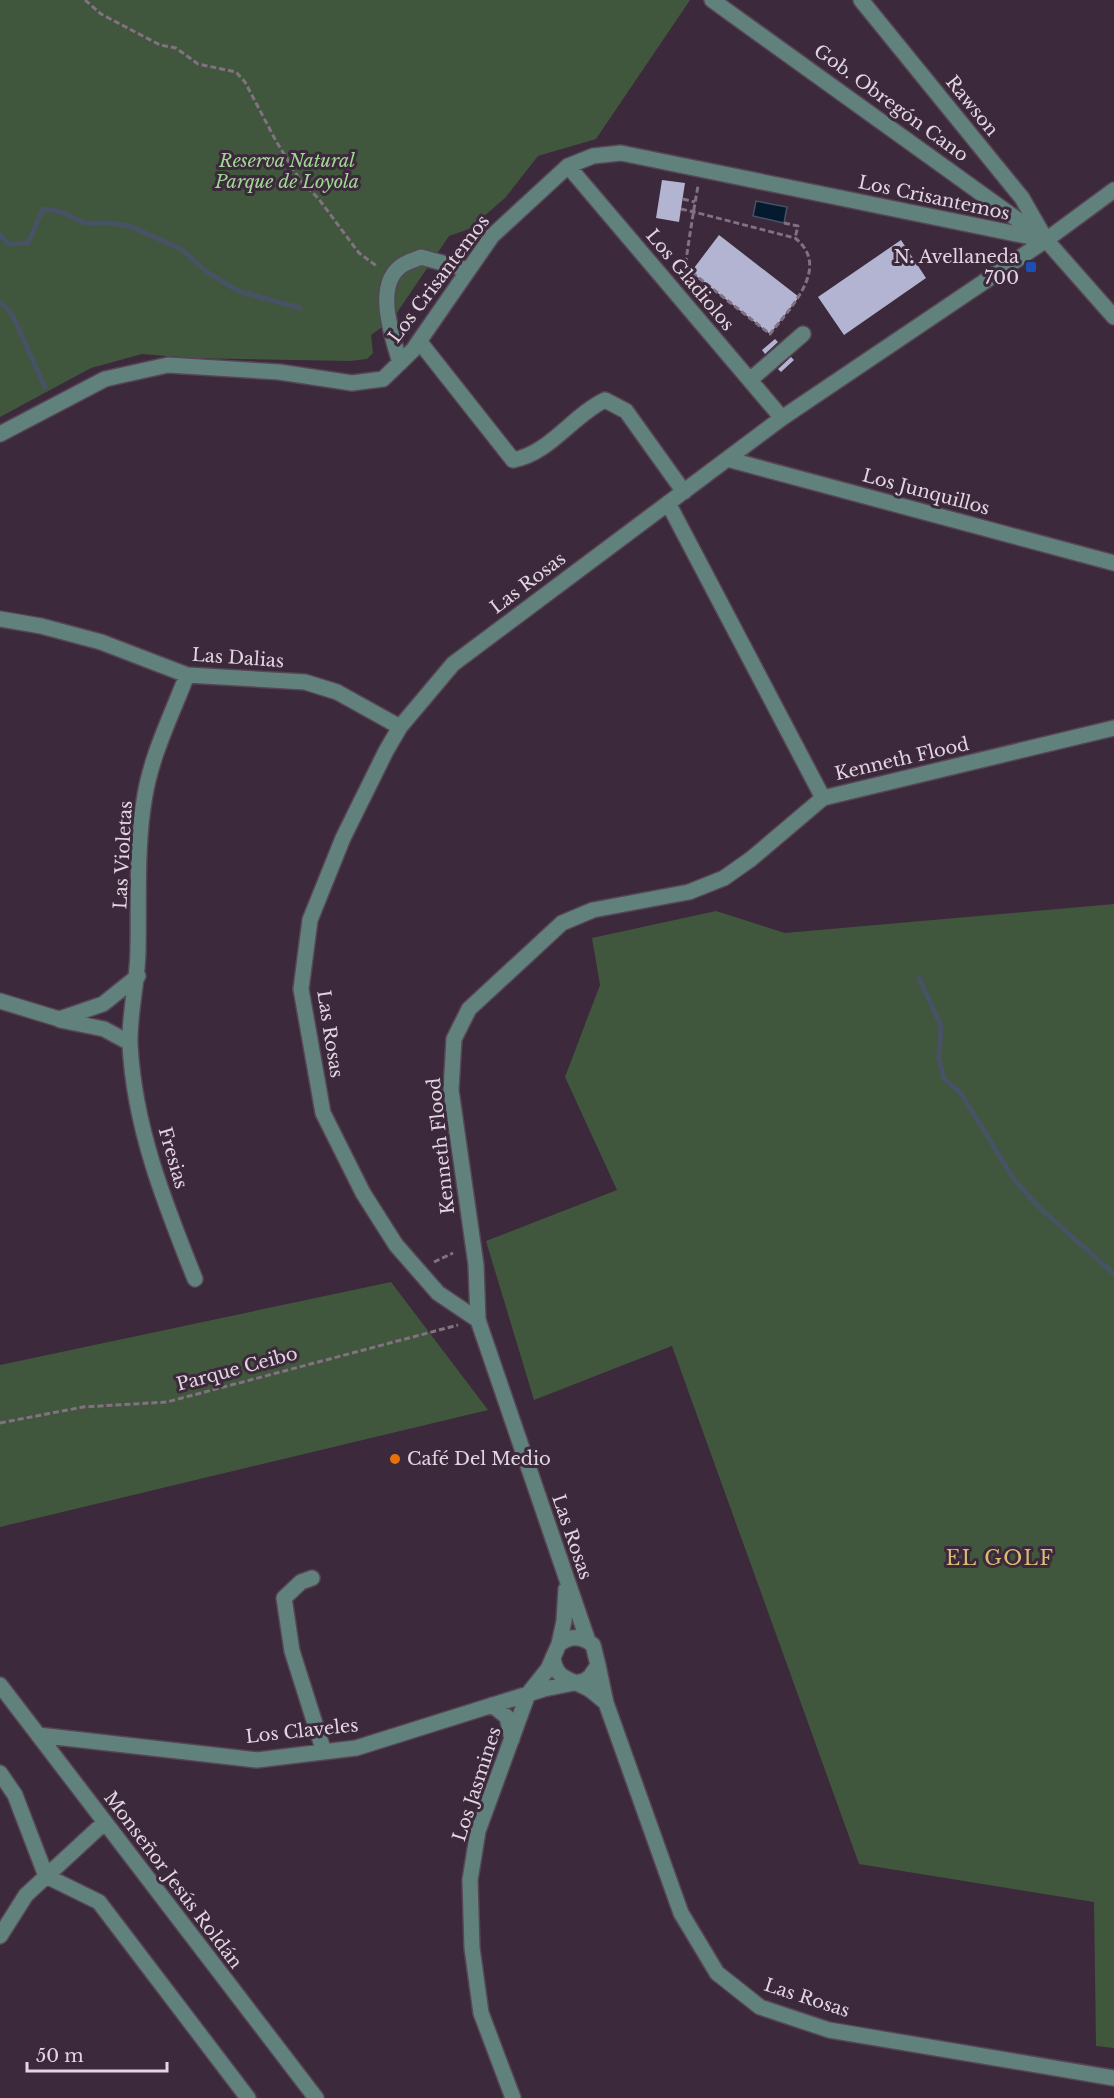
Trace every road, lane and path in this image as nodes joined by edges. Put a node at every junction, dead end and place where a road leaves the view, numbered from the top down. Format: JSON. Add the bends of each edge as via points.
{"nodes":[{"id":1,"x":85,"y":0,"type":"edge"},
{"id":2,"x":712,"y":0,"type":"edge"},
{"id":3,"x":861,"y":0,"type":"edge"},
{"id":4,"x":568,"y":166,"type":"junction"},
{"id":5,"x":698,"y":186,"type":"dead end"},
{"id":6,"x":1114,"y":190,"type":"edge"},
{"id":7,"x":683,"y":199,"type":"dead end"},
{"id":8,"x":695,"y":202,"type":"junction"},
{"id":9,"x":681,"y":209,"type":"dead end"},
{"id":10,"x":694,"y":212,"type":"junction"},
{"id":11,"x":784,"y":223,"type":"dead end"},
{"id":12,"x":795,"y":238,"type":"junction"},
{"id":13,"x":1046,"y":240,"type":"junction"},
{"id":14,"x":468,"y":270,"type":"junction"},
{"id":15,"x":393,"y":278,"type":"junction"},
{"id":16,"x":1114,"y":317,"type":"edge"},
{"id":17,"x":803,"y":334,"type":"dead end"},
{"id":18,"x":419,"y":341,"type":"junction"},
{"id":19,"x":400,"y":363,"type":"junction"},
{"id":20,"x":750,"y":380,"type":"junction"},
{"id":21,"x":782,"y":418,"type":"junction"},
{"id":22,"x":0,"y":434,"type":"edge"},
{"id":23,"x":727,"y":459,"type":"junction"},
{"id":24,"x":684,"y":492,"type":"junction"},
{"id":25,"x":668,"y":503,"type":"junction"},
{"id":26,"x":1114,"y":563,"type":"edge"},
{"id":27,"x":0,"y":619,"type":"edge"},
{"id":28,"x":188,"y":675,"type":"junction"},
{"id":29,"x":400,"y":727,"type":"junction"},
{"id":30,"x":1114,"y":728,"type":"edge"},
{"id":31,"x":823,"y":798,"type":"junction"},
{"id":32,"x":138,"y":976,"type":"junction"},
{"id":33,"x":0,"y":1001,"type":"edge"},
{"id":34,"x":59,"y":1019,"type":"junction"},
{"id":35,"x":130,"y":1043,"type":"junction"},
{"id":36,"x":453,"y":1253,"type":"dead end"},
{"id":37,"x":434,"y":1262,"type":"dead end"},
{"id":38,"x":195,"y":1279,"type":"dead end"},
{"id":39,"x":478,"y":1320,"type":"junction"},
{"id":40,"x":0,"y":1423,"type":"edge"},
{"id":41,"x":312,"y":1578,"type":"dead end"},
{"id":42,"x":566,"y":1580,"type":"junction"},
{"id":43,"x":588,"y":1641,"type":"junction"},
{"id":44,"x":556,"y":1651,"type":"junction"},
{"id":45,"x":598,"y":1665,"type":"junction"},
{"id":46,"x":576,"y":1683,"type":"junction"},
{"id":47,"x":0,"y":1685,"type":"edge"},
{"id":48,"x":528,"y":1694,"type":"junction"},
{"id":49,"x":606,"y":1703,"type":"junction"},
{"id":50,"x":492,"y":1706,"type":"junction"},
{"id":51,"x":38,"y":1735,"type":"junction"},
{"id":52,"x":512,"y":1739,"type":"junction"},
{"id":53,"x":324,"y":1752,"type":"junction"},
{"id":54,"x":0,"y":1773,"type":"edge"},
{"id":55,"x":105,"y":1822,"type":"junction"},
{"id":56,"x":46,"y":1876,"type":"junction"},
{"id":57,"x":0,"y":1936,"type":"edge"},
{"id":58,"x":1114,"y":2078,"type":"edge"},
{"id":59,"x":248,"y":2098,"type":"edge"},
{"id":60,"x":316,"y":2098,"type":"edge"},
{"id":61,"x":513,"y":2098,"type":"edge"}],
"edges":[{"from":1,"to":15,"type":"path","via":[[101,14],[160,45],[176,48],[198,64],[236,72],[300,180],[359,253]]},
{"from":2,"to":13,"type":"street","name":"Gob. Obregón Cano"},
{"from":3,"to":13,"type":"street","name":"Rawson","via":[[1022,198]]},
{"from":4,"to":13,"type":"street","name":"Los Crisantemos","via":[[593,156],[621,153]]},
{"from":4,"to":14,"type":"street","name":"Los Crisantemos","via":[[492,236]]},
{"from":4,"to":20,"type":"street","name":"Los Gladiolos"},
{"from":5,"to":8,"type":"path"},
{"from":6,"to":13,"type":"street","name":"Las Rosas"},
{"from":7,"to":8,"type":"path"},
{"from":8,"to":10,"type":"path"},
{"from":9,"to":10,"type":"path"},
{"from":10,"to":12,"type":"path"},
{"from":10,"to":12,"type":"path","via":[[685,267],[770,334],[799,297],[809,277],[807,252]]},
{"from":11,"to":12,"type":"path","via":[[798,226]]},
{"from":13,"to":16,"type":"street"},
{"from":13,"to":21,"type":"street","name":"Las Rosas"},
{"from":14,"to":15,"type":"street","via":[[422,257],[398,268]]},
{"from":14,"to":18,"type":"street","name":"Los Crisantemos"},
{"from":15,"to":19,"type":"street","via":[[385,294]]},
{"from":17,"to":20,"type":"street"},
{"from":18,"to":19,"type":"street","name":"Los Crisantemos"},
{"from":18,"to":24,"type":"street","via":[[513,460],[530,457],[588,409],[605,400],[626,411]]},
{"from":19,"to":22,"type":"street","name":"Los Crisantemos","via":[[383,379],[352,383],[279,372],[168,365],[105,379]]},
{"from":20,"to":21,"type":"street","name":"Los Gladiolos"},
{"from":21,"to":23,"type":"street","name":"Las Rosas"},
{"from":23,"to":24,"type":"street","name":"Las Rosas"},
{"from":23,"to":26,"type":"street","name":"Los Junquillos"},
{"from":24,"to":25,"type":"street","name":"Las Rosas"},
{"from":25,"to":29,"type":"street","name":"Las Rosas","via":[[453,664]]},
{"from":25,"to":31,"type":"street"},
{"from":27,"to":28,"type":"street","name":"Las Dalias","via":[[101,642]]},
{"from":28,"to":29,"type":"street","name":"Las Dalias","via":[[305,682],[337,692]]},
{"from":28,"to":32,"type":"street","name":"Las Violetas","via":[[145,794],[140,845]]},
{"from":29,"to":39,"type":"street","name":"Las Rosas","via":[[343,838],[310,920],[302,989],[322,1113],[363,1193],[396,1245],[438,1293]]},
{"from":30,"to":31,"type":"street","name":"Kenneth Flood"},
{"from":31,"to":39,"type":"street","name":"Kenneth Flood","via":[[724,878],[689,892],[593,910],[562,923],[469,1009],[454,1040],[451,1090],[476,1265]]},
{"from":32,"to":34,"type":"street","via":[[103,1004]]},
{"from":32,"to":35,"type":"street","name":"Las Violetas"},
{"from":33,"to":34,"type":"street"},
{"from":34,"to":35,"type":"street","via":[[104,1029]]},
{"from":35,"to":38,"type":"street","name":"Fresias","via":[[140,1114],[156,1180]]},
{"from":36,"to":37,"type":"path"},
{"from":39,"to":40,"type":"path","name":"Parque Ceibo","via":[[167,1402],[83,1407]]},
{"from":39,"to":42,"type":"street","name":"Las Rosas"},
{"from":41,"to":53,"type":"street","via":[[301,1582],[284,1598],[292,1651]]},
{"from":42,"to":43,"type":"street","name":"Las Rosas"},
{"from":42,"to":44,"type":"street","via":[[564,1621]]},
{"from":43,"to":44,"type":"street","via":[[573,1637]]},
{"from":43,"to":45,"type":"street","via":[[597,1651]]},
{"from":44,"to":46,"type":"street","via":[[557,1672]]},
{"from":44,"to":48,"type":"street","name":"Los Jasmines","via":[[543,1677]]},
{"from":45,"to":46,"type":"street","via":[[590,1677]]},
{"from":45,"to":49,"type":"street","name":"Las Rosas"},
{"from":46,"to":48,"type":"street","name":"Los Claveles"},
{"from":46,"to":49,"type":"street"},
{"from":47,"to":51,"type":"street","name":"Monseñor Jesús Roldán"},
{"from":48,"to":50,"type":"street","name":"Los Claveles"},
{"from":48,"to":52,"type":"street","name":"Los Jasmines"},
{"from":49,"to":58,"type":"street","name":"Las Rosas","via":[[681,1913],[717,1973],[760,2007],[829,2030]]},
{"from":50,"to":52,"type":"street","via":[[507,1718]]},
{"from":50,"to":53,"type":"street","name":"Los Claveles","via":[[356,1748]]},
{"from":51,"to":53,"type":"street","name":"Los Claveles","via":[[256,1760]]},
{"from":51,"to":55,"type":"street","name":"Monseñor Jesús Roldán"},
{"from":52,"to":61,"type":"street","name":"Los Jasmines","via":[[478,1831],[470,1880],[472,1948],[481,2013]]},
{"from":54,"to":56,"type":"street","via":[[15,1796]]},
{"from":55,"to":56,"type":"street"},
{"from":55,"to":60,"type":"street","name":"Monseñor Jesús Roldán"},
{"from":56,"to":57,"type":"street","via":[[26,1895]]},
{"from":56,"to":59,"type":"street","via":[[99,1902]]}]}
